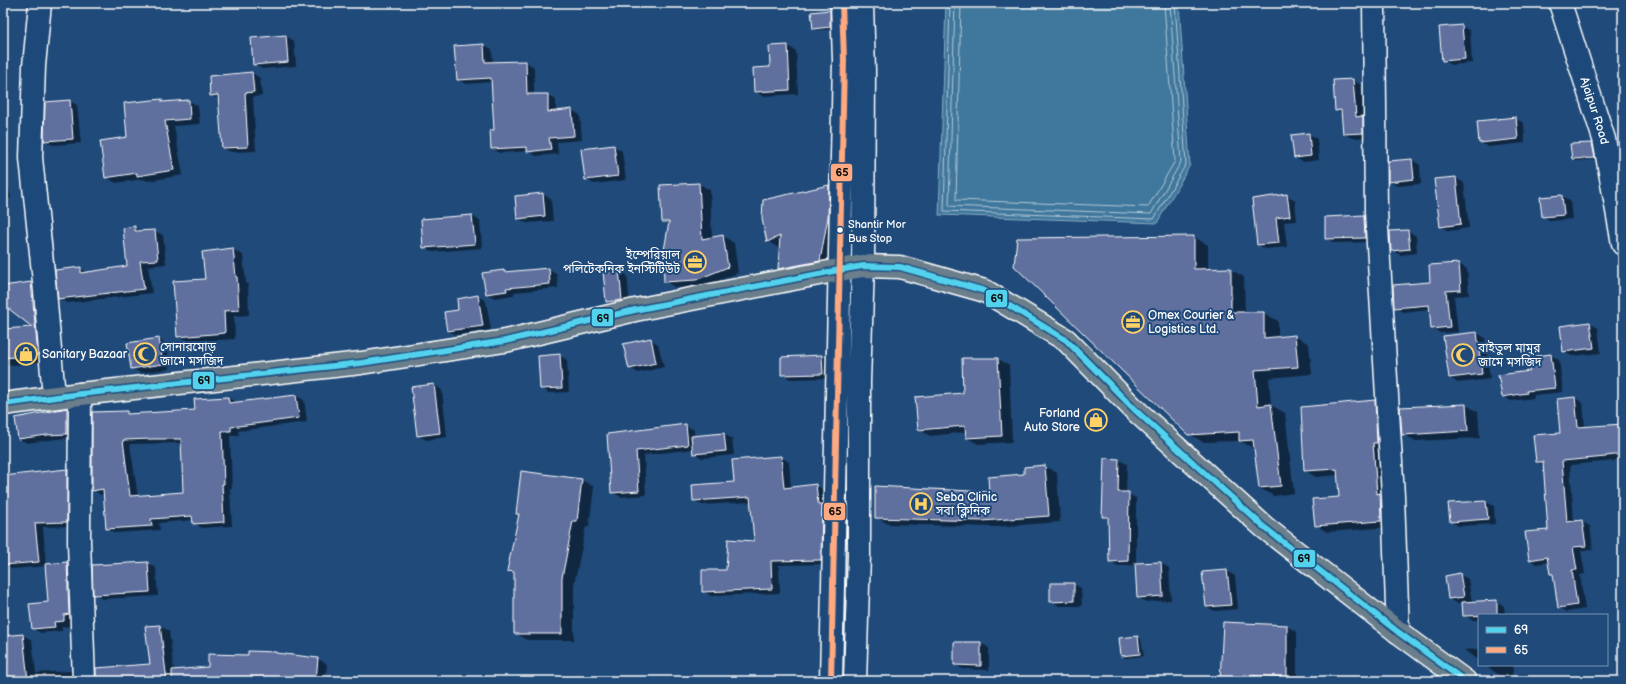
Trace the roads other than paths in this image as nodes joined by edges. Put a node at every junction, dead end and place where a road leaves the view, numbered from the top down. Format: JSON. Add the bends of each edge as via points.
{"nodes":[{"id":1,"x":40,"y":3,"type":"edge"},
{"id":2,"x":842,"y":3,"type":"edge"},
{"id":3,"x":862,"y":3,"type":"edge"},
{"id":4,"x":1374,"y":3,"type":"edge"},
{"id":5,"x":1560,"y":3,"type":"edge"},
{"id":6,"x":1623,"y":244,"type":"edge"},
{"id":7,"x":863,"y":266,"type":"junction"},
{"id":8,"x":839,"y":270,"type":"junction"},
{"id":9,"x":80,"y":394,"type":"junction"},
{"id":10,"x":54,"y":397,"type":"junction"},
{"id":11,"x":3,"y":404,"type":"edge"},
{"id":12,"x":833,"y":595,"type":"junction"},
{"id":13,"x":858,"y":595,"type":"junction"},
{"id":14,"x":1398,"y":632,"type":"junction"},
{"id":15,"x":84,"y":681,"type":"edge"},
{"id":16,"x":831,"y":681,"type":"edge"},
{"id":17,"x":855,"y":681,"type":"edge"},
{"id":18,"x":1465,"y":681,"type":"edge"}],
"edges":[{"from":1,"to":10,"type":"street","via":[[34,66],[31,158]]},
{"from":2,"to":8,"type":"street","via":[[844,60]]},
{"from":3,"to":7,"type":"street"},
{"from":4,"to":14,"type":"street","via":[[1376,211],[1393,496]]},
{"from":5,"to":6,"type":"street","name":"Ajaipur Road","via":[[1604,139]]},
{"from":7,"to":8,"type":"highway"},
{"from":7,"to":13,"type":"street","via":[[859,381]]},
{"from":7,"to":14,"type":"highway","via":[[900,267],[985,291],[1066,340],[1134,409],[1264,527]]},
{"from":8,"to":9,"type":"highway","via":[[635,310],[505,341],[360,363]]},
{"from":8,"to":12,"type":"street"},
{"from":9,"to":10,"type":"highway"},
{"from":9,"to":15,"type":"street","via":[[79,542]]},
{"from":10,"to":11,"type":"highway"},
{"from":12,"to":13,"type":"street"},
{"from":12,"to":16,"type":"street"},
{"from":13,"to":17,"type":"street"},
{"from":14,"to":18,"type":"highway"}]}
